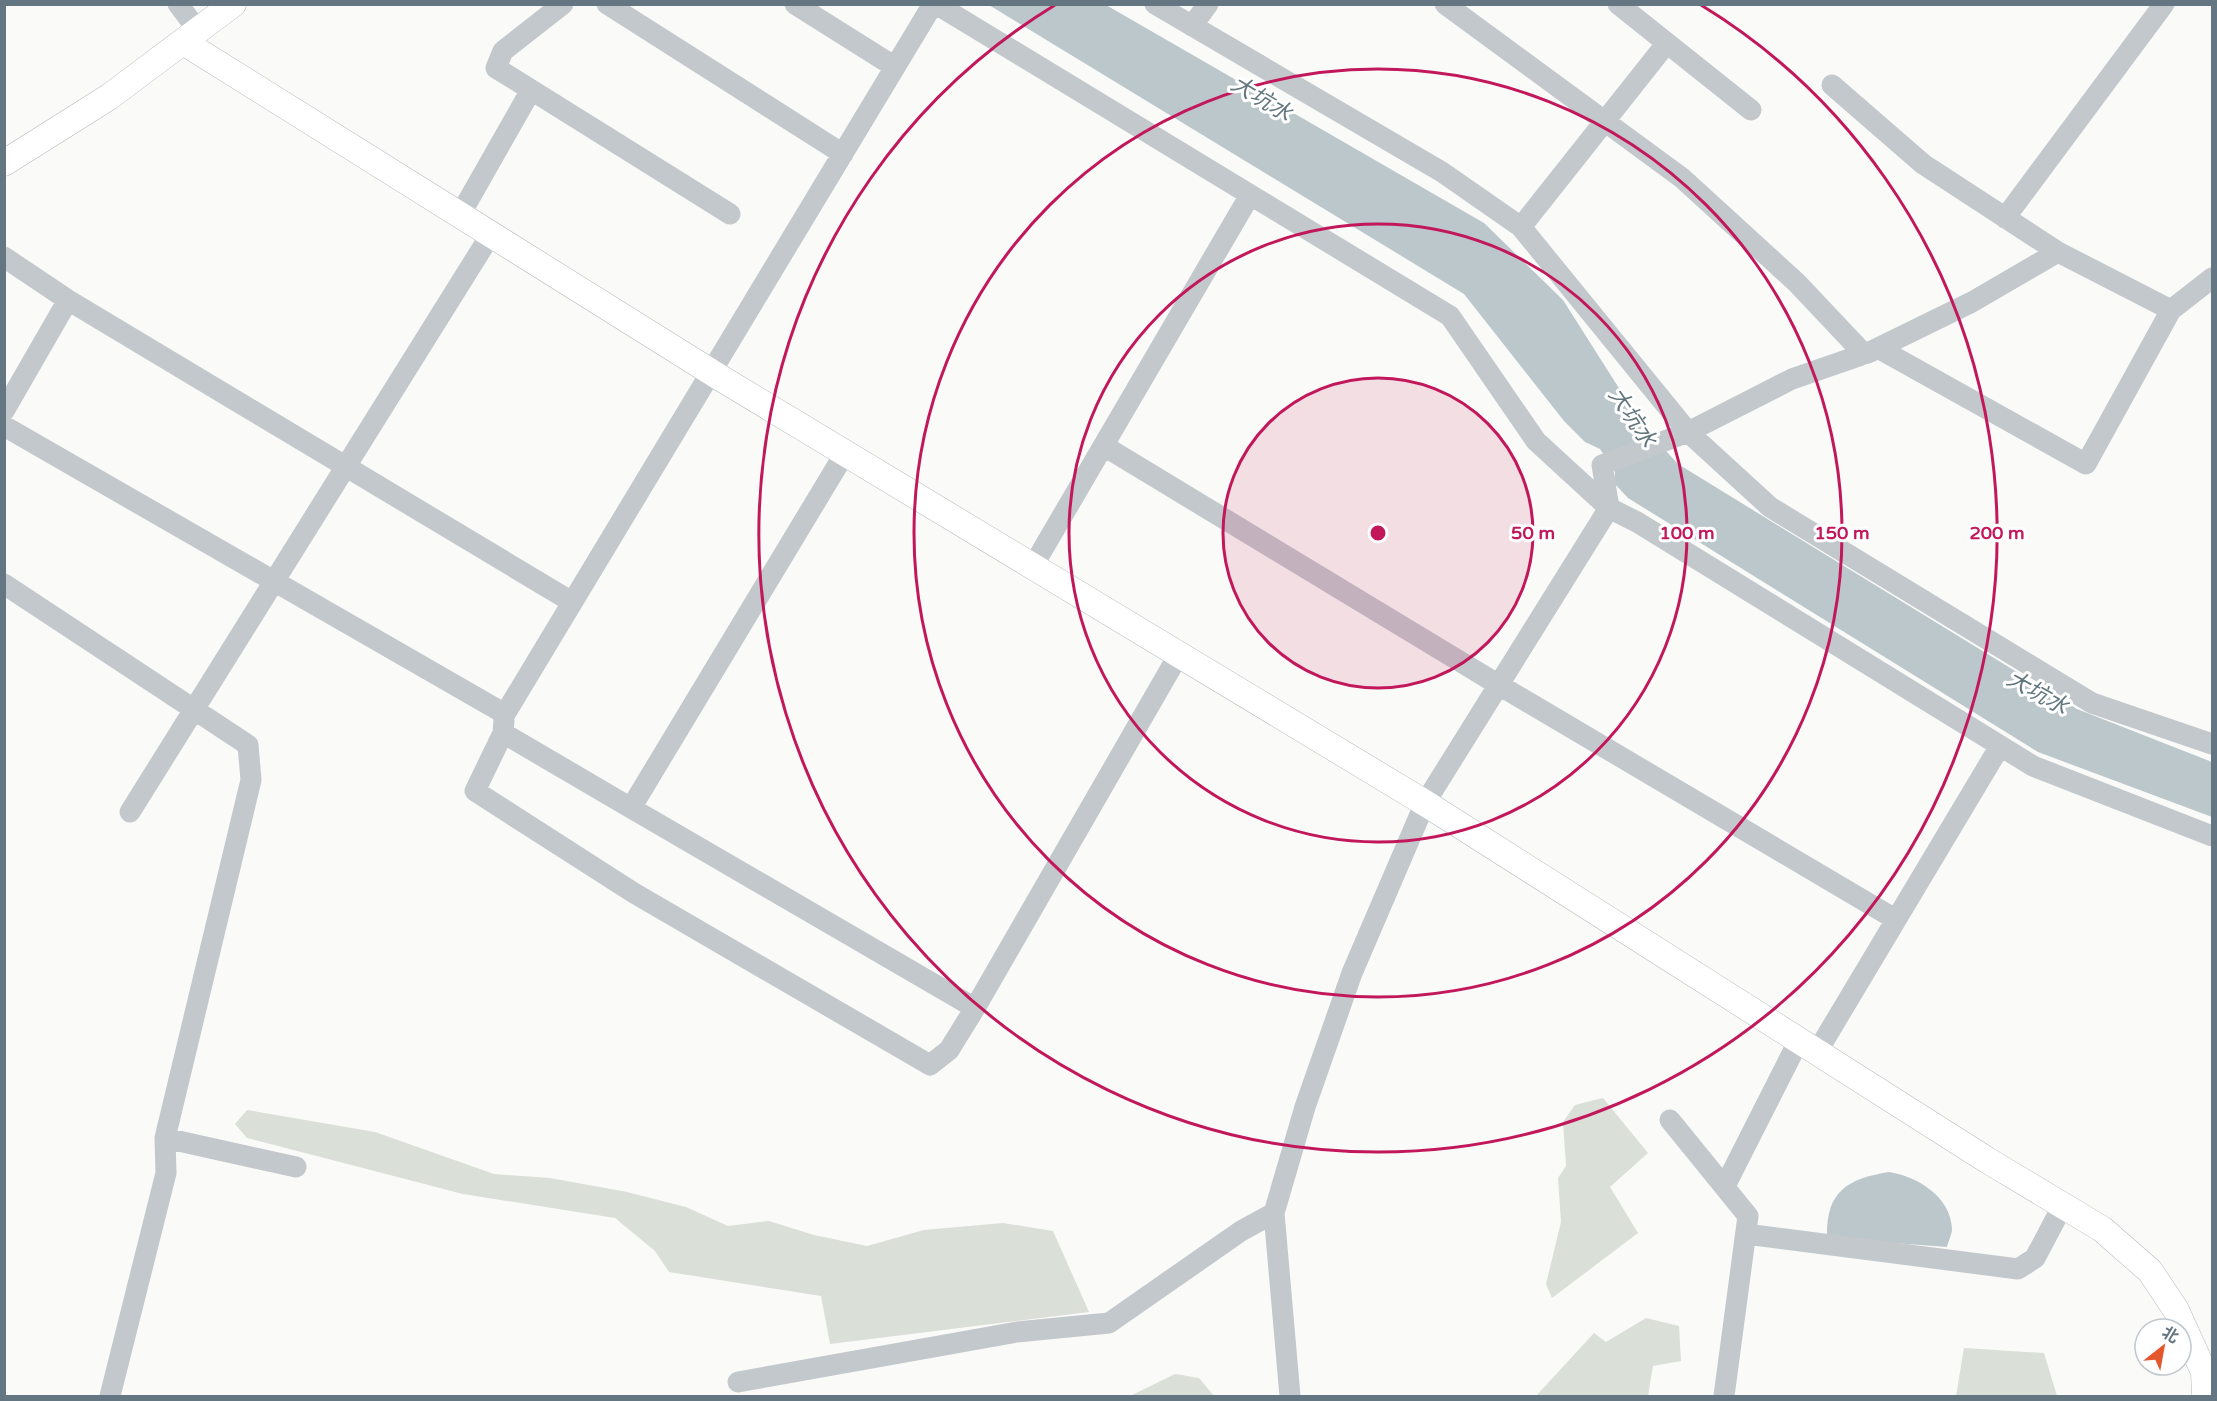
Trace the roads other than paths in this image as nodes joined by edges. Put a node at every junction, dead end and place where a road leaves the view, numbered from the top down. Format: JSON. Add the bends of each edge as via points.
{"nodes":[{"id":1,"x":178,"y":4,"type":"edge"},
{"id":2,"x":233,"y":4,"type":"edge"},
{"id":3,"x":563,"y":4,"type":"edge"},
{"id":4,"x":607,"y":4,"type":"edge"},
{"id":5,"x":795,"y":4,"type":"edge"},
{"id":6,"x":935,"y":4,"type":"edge"},
{"id":7,"x":1155,"y":4,"type":"edge"},
{"id":8,"x":1208,"y":4,"type":"edge"},
{"id":9,"x":1445,"y":4,"type":"edge"},
{"id":10,"x":1618,"y":4,"type":"edge"},
{"id":11,"x":2164,"y":4,"type":"edge"},
{"id":12,"x":1192,"y":26,"type":"junction"},
{"id":13,"x":192,"y":38,"type":"junction"},
{"id":14,"x":1666,"y":44,"type":"junction"},
{"id":15,"x":895,"y":67,"type":"junction"},
{"id":16,"x":1832,"y":85,"type":"dead end"},
{"id":17,"x":531,"y":90,"type":"junction"},
{"id":18,"x":1751,"y":110,"type":"dead end"},
{"id":19,"x":1606,"y":120,"type":"junction"},
{"id":20,"x":843,"y":154,"type":"junction"},
{"id":21,"x":4,"y":164,"type":"edge"},
{"id":22,"x":1251,"y":195,"type":"junction"},
{"id":23,"x":730,"y":214,"type":"dead end"},
{"id":24,"x":460,"y":215,"type":"junction"},
{"id":25,"x":2005,"y":218,"type":"junction"},
{"id":26,"x":1521,"y":228,"type":"junction"},
{"id":27,"x":491,"y":234,"type":"junction"},
{"id":28,"x":2058,"y":252,"type":"junction"},
{"id":29,"x":4,"y":257,"type":"edge"},
{"id":30,"x":2212,"y":278,"type":"edge"},
{"id":31,"x":68,"y":300,"type":"junction"},
{"id":32,"x":2171,"y":309,"type":"junction"},
{"id":33,"x":1871,"y":351,"type":"junction"},
{"id":34,"x":711,"y":372,"type":"junction"},
{"id":35,"x":4,"y":411,"type":"edge"},
{"id":36,"x":4,"y":426,"type":"edge"},
{"id":37,"x":1688,"y":432,"type":"junction"},
{"id":38,"x":1104,"y":446,"type":"junction"},
{"id":39,"x":845,"y":453,"type":"junction"},
{"id":40,"x":347,"y":466,"type":"junction"},
{"id":41,"x":1608,"y":508,"type":"junction"},
{"id":42,"x":1033,"y":566,"type":"junction"},
{"id":43,"x":275,"y":581,"type":"junction"},
{"id":44,"x":4,"y":584,"type":"edge"},
{"id":45,"x":572,"y":602,"type":"junction"},
{"id":46,"x":1179,"y":654,"type":"junction"},
{"id":47,"x":1498,"y":685,"type":"junction"},
{"id":48,"x":195,"y":710,"type":"junction"},
{"id":49,"x":504,"y":724,"type":"junction"},
{"id":50,"x":2212,"y":744,"type":"edge"},
{"id":51,"x":2000,"y":746,"type":"junction"},
{"id":52,"x":1425,"y":803,"type":"junction"},
{"id":53,"x":631,"y":808,"type":"junction"},
{"id":54,"x":130,"y":812,"type":"dead end"},
{"id":55,"x":2212,"y":836,"type":"edge"},
{"id":56,"x":1895,"y":919,"type":"junction"},
{"id":57,"x":975,"y":1008,"type":"junction"},
{"id":58,"x":1808,"y":1046,"type":"junction"},
{"id":59,"x":1670,"y":1120,"type":"dead end"},
{"id":60,"x":165,"y":1138,"type":"junction"},
{"id":61,"x":296,"y":1167,"type":"dead end"},
{"id":62,"x":1725,"y":1186,"type":"junction"},
{"id":63,"x":2063,"y":1205,"type":"junction"},
{"id":64,"x":1274,"y":1213,"type":"junction"},
{"id":65,"x":1746,"y":1234,"type":"junction"},
{"id":66,"x":2207,"y":1375,"type":"edge"},
{"id":67,"x":738,"y":1382,"type":"dead end"},
{"id":68,"x":110,"y":1396,"type":"edge"},
{"id":69,"x":1290,"y":1396,"type":"edge"},
{"id":70,"x":1724,"y":1396,"type":"edge"}],
"edges":[{"from":1,"to":13,"type":"street"},
{"from":2,"to":13,"type":"main road"},
{"from":3,"to":17,"type":"street","via":[[503,51],[496,68]]},
{"from":4,"to":20,"type":"street"},
{"from":5,"to":15,"type":"street"},
{"from":6,"to":15,"type":"street"},
{"from":6,"to":22,"type":"street"},
{"from":7,"to":12,"type":"street"},
{"from":8,"to":12,"type":"street"},
{"from":9,"to":19,"type":"street"},
{"from":10,"to":14,"type":"street"},
{"from":11,"to":25,"type":"street"},
{"from":12,"to":26,"type":"street","via":[[1442,172]]},
{"from":13,"to":21,"type":"main road"},
{"from":13,"to":24,"type":"main road"},
{"from":14,"to":18,"type":"street"},
{"from":14,"to":19,"type":"street"},
{"from":15,"to":20,"type":"street"},
{"from":16,"to":25,"type":"street","via":[[1923,164]]},
{"from":17,"to":23,"type":"street"},
{"from":17,"to":24,"type":"street"},
{"from":19,"to":26,"type":"street"},
{"from":19,"to":33,"type":"street","via":[[1682,178]]},
{"from":20,"to":34,"type":"street"},
{"from":22,"to":38,"type":"street"},
{"from":22,"to":41,"type":"street","via":[[1450,316],[1536,441]]},
{"from":24,"to":27,"type":"main road"},
{"from":25,"to":28,"type":"street"},
{"from":26,"to":37,"type":"street"},
{"from":27,"to":34,"type":"main road"},
{"from":27,"to":40,"type":"street"},
{"from":28,"to":32,"type":"street"},
{"from":28,"to":33,"type":"street","via":[[1972,303]]},
{"from":29,"to":31,"type":"street"},
{"from":30,"to":32,"type":"street"},
{"from":31,"to":35,"type":"street"},
{"from":31,"to":40,"type":"street"},
{"from":32,"to":33,"type":"street","via":[[2086,465]]},
{"from":33,"to":37,"type":"street","via":[[1792,379]]},
{"from":34,"to":39,"type":"main road"},
{"from":34,"to":45,"type":"street"},
{"from":36,"to":43,"type":"street"},
{"from":37,"to":41,"type":"street","via":[[1602,465]]},
{"from":37,"to":50,"type":"street","via":[[1770,507],[2091,703]]},
{"from":38,"to":42,"type":"street"},
{"from":38,"to":47,"type":"street"},
{"from":39,"to":42,"type":"main road"},
{"from":39,"to":53,"type":"street"},
{"from":40,"to":43,"type":"street"},
{"from":40,"to":45,"type":"street"},
{"from":41,"to":47,"type":"street"},
{"from":41,"to":51,"type":"street","via":[[1647,528]]},
{"from":42,"to":46,"type":"main road"},
{"from":43,"to":48,"type":"street"},
{"from":43,"to":49,"type":"street"},
{"from":44,"to":48,"type":"street"},
{"from":45,"to":49,"type":"street"},
{"from":46,"to":52,"type":"main road"},
{"from":46,"to":57,"type":"street"},
{"from":47,"to":52,"type":"street"},
{"from":47,"to":56,"type":"street"},
{"from":48,"to":54,"type":"street"},
{"from":48,"to":60,"type":"street","via":[[248,745],[251,780]]},
{"from":49,"to":53,"type":"street"},
{"from":49,"to":57,"type":"street","via":[[475,791],[644,899],[930,1065],[949,1050]]},
{"from":51,"to":55,"type":"street","via":[[2033,766]]},
{"from":51,"to":56,"type":"street"},
{"from":52,"to":58,"type":"main road"},
{"from":52,"to":64,"type":"street","via":[[1352,973],[1305,1107]]},
{"from":53,"to":57,"type":"street"},
{"from":56,"to":58,"type":"street"},
{"from":58,"to":62,"type":"street"},
{"from":58,"to":63,"type":"main road"},
{"from":59,"to":62,"type":"street"},
{"from":60,"to":61,"type":"street"},
{"from":60,"to":68,"type":"street","via":[[166,1173]]},
{"from":62,"to":65,"type":"street","via":[[1748,1216]]},
{"from":63,"to":65,"type":"street","via":[[2035,1258],[2018,1269]]},
{"from":63,"to":66,"type":"main road","via":[[2102,1229],[2150,1271],[2176,1310]]},
{"from":64,"to":67,"type":"street","via":[[1241,1231],[1109,1323],[1017,1332]]},
{"from":64,"to":69,"type":"street"},
{"from":65,"to":70,"type":"street"}]}
